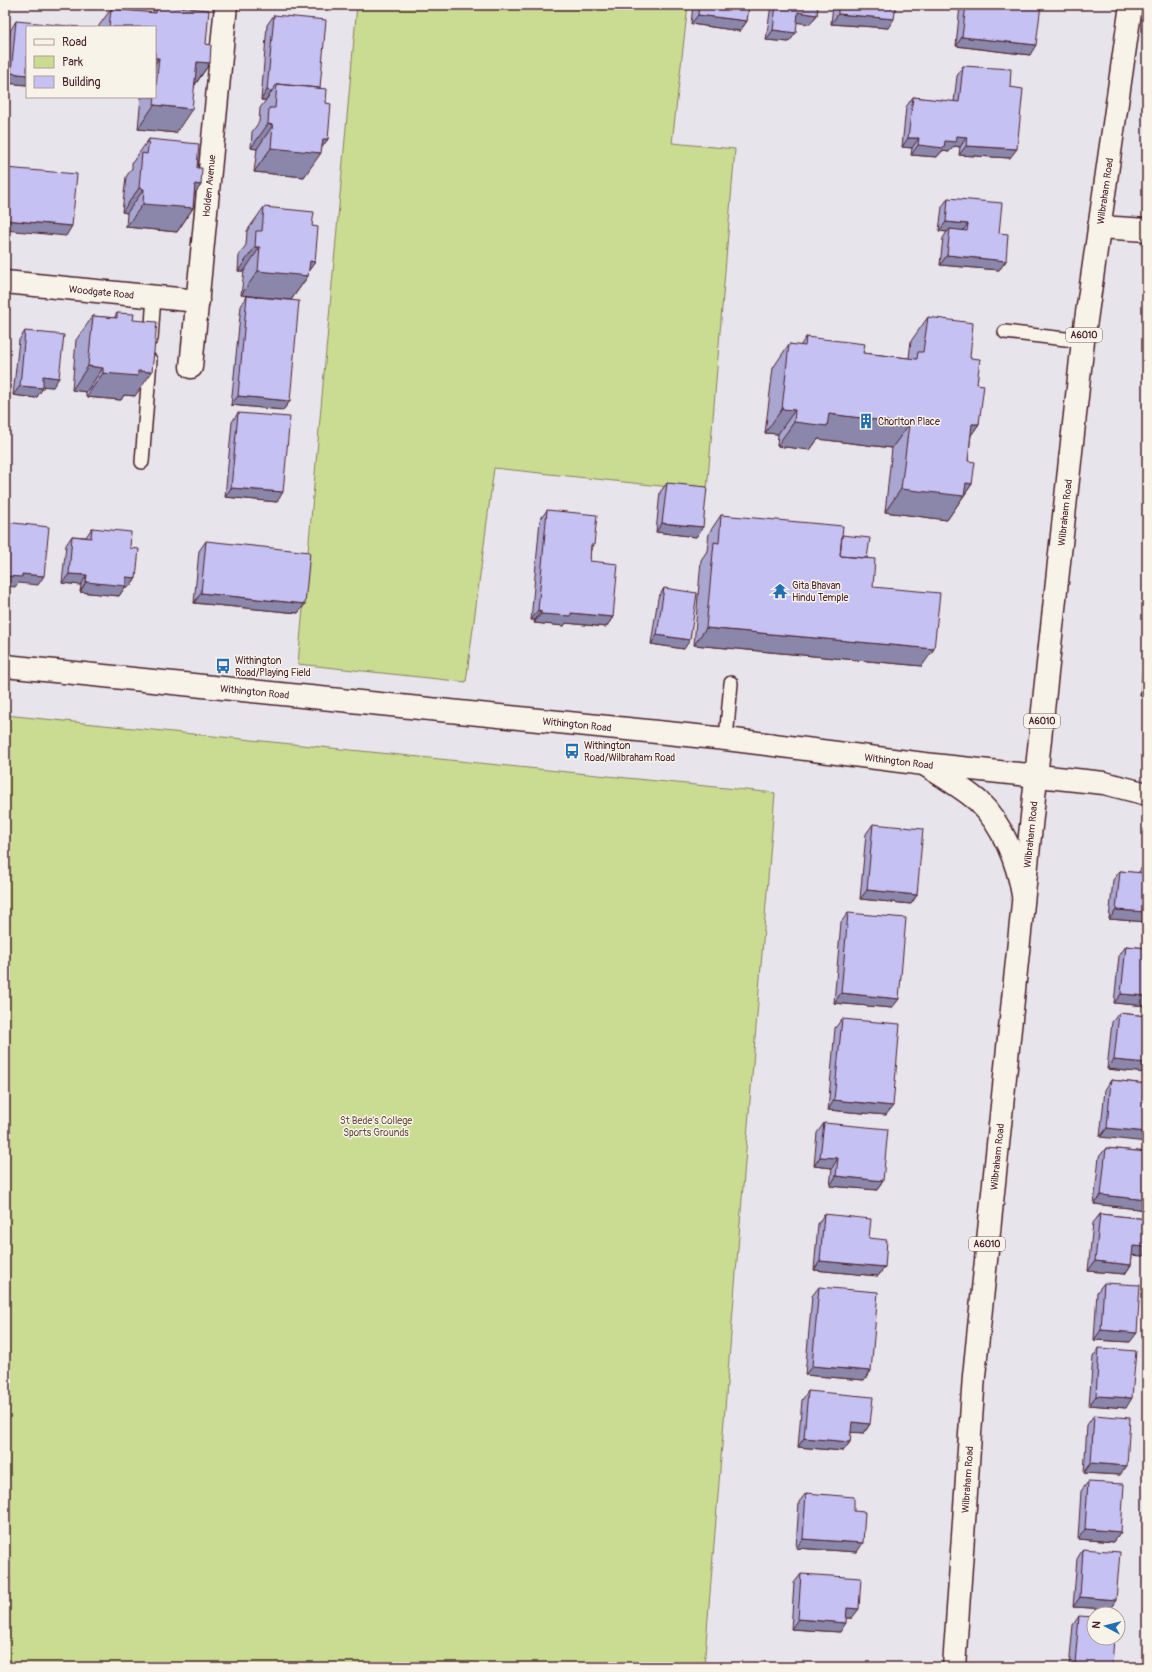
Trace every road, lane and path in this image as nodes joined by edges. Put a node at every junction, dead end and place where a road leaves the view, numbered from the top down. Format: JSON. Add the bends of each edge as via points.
{"nodes":[{"id":1,"x":226,"y":5,"type":"edge"},
{"id":2,"x":1131,"y":5,"type":"edge"},
{"id":3,"x":1099,"y":227,"type":"junction"},
{"id":4,"x":1147,"y":230,"type":"edge"},
{"id":5,"x":5,"y":282,"type":"edge"},
{"id":6,"x":154,"y":296,"type":"junction"},
{"id":7,"x":198,"y":300,"type":"junction"},
{"id":8,"x":1004,"y":332,"type":"dead end"},
{"id":9,"x":1083,"y":341,"type":"junction"},
{"id":10,"x":191,"y":367,"type":"dead end"},
{"id":11,"x":142,"y":462,"type":"dead end"},
{"id":12,"x":5,"y":666,"type":"edge"},
{"id":13,"x":731,"y":683,"type":"dead end"},
{"id":14,"x":726,"y":739,"type":"junction"},
{"id":15,"x":924,"y":764,"type":"junction"},
{"id":16,"x":1037,"y":775,"type":"junction"},
{"id":17,"x":1147,"y":794,"type":"edge"},
{"id":18,"x":1024,"y":900,"type":"junction"},
{"id":19,"x":954,"y":1667,"type":"edge"}],
"edges":[{"from":1,"to":7,"type":"main road","name":"Holden Avenue"},
{"from":2,"to":3,"type":"main road","name":"Wilbraham Road","number":"A6010"},
{"from":3,"to":4,"type":"main road"},
{"from":3,"to":9,"type":"main road","name":"Wilbraham Road","number":"A6010"},
{"from":5,"to":6,"type":"main road","name":"Woodgate Road"},
{"from":6,"to":7,"type":"main road","name":"Woodgate Road"},
{"from":6,"to":11,"type":"lane"},
{"from":7,"to":10,"type":"main road","name":"Holden Avenue"},
{"from":8,"to":9,"type":"lane"},
{"from":9,"to":16,"type":"main road","name":"Wilbraham Road","number":"A6010"},
{"from":12,"to":14,"type":"main road","name":"Withington Road"},
{"from":13,"to":14,"type":"lane"},
{"from":14,"to":15,"type":"main road","name":"Withington Road"},
{"from":15,"to":16,"type":"main road","name":"Withington Road"},
{"from":15,"to":18,"type":"main road","via":[[968,793],[987,810],[997,825],[1016,867]]},
{"from":16,"to":17,"type":"main road","name":"Withington Road","via":[[1104,783]]},
{"from":16,"to":18,"type":"main road","name":"Wilbraham Road","number":"A6010"},
{"from":18,"to":19,"type":"main road","name":"Wilbraham Road","number":"A6010","via":[[974,1376]]}]}
